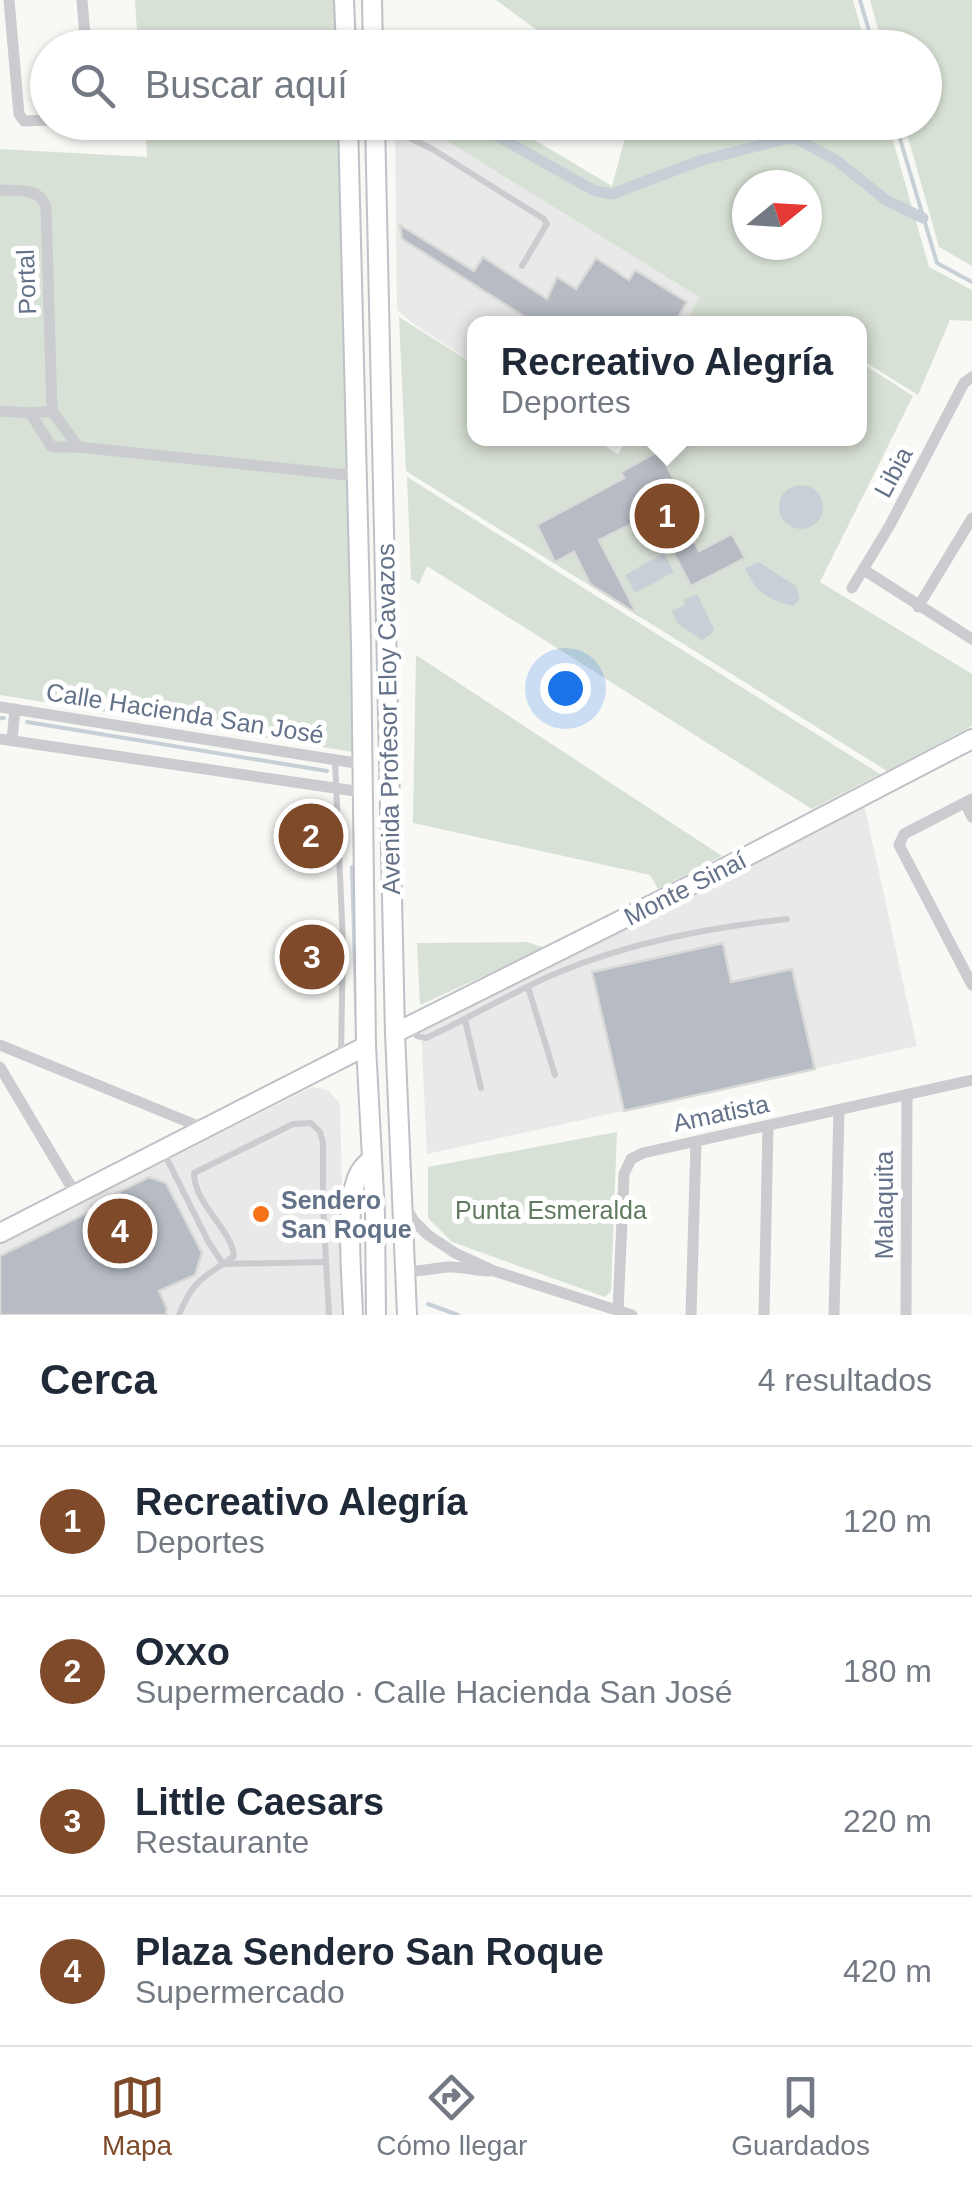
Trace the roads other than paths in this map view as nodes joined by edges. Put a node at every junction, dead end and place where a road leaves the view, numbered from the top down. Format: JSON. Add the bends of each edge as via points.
{"nodes":[{"id":1,"x":9,"y":0,"type":"edge"},
{"id":2,"x":82,"y":0,"type":"edge"},
{"id":3,"x":344,"y":0,"type":"edge"},
{"id":4,"x":372,"y":0,"type":"edge"},
{"id":5,"x":84,"y":30,"type":"edge"},
{"id":6,"x":345,"y":30,"type":"edge"},
{"id":7,"x":373,"y":30,"type":"edge"},
{"id":8,"x":30,"y":120,"type":"edge"},
{"id":9,"x":349,"y":140,"type":"edge"},
{"id":10,"x":377,"y":140,"type":"edge"},
{"id":11,"x":415,"y":140,"type":"edge"},
{"id":12,"x":0,"y":190,"type":"edge"},
{"id":13,"x":522,"y":266,"type":"dead end"},
{"id":14,"x":354,"y":308,"type":"junction"},
{"id":15,"x":380,"y":346,"type":"junction"},
{"id":16,"x":355,"y":368,"type":"junction"},
{"id":17,"x":972,"y":377,"type":"edge"},
{"id":18,"x":381,"y":405,"type":"junction"},
{"id":19,"x":0,"y":411,"type":"edge"},
{"id":20,"x":52,"y":411,"type":"junction"},
{"id":21,"x":30,"y":414,"type":"junction"},
{"id":22,"x":78,"y":447,"type":"junction"},
{"id":23,"x":358,"y":476,"type":"junction"},
{"id":24,"x":972,"y":518,"type":"edge"},
{"id":25,"x":864,"y":570,"type":"junction"},
{"id":26,"x":852,"y":588,"type":"dead end"},
{"id":27,"x":918,"y":606,"type":"junction"},
{"id":28,"x":972,"y":640,"type":"edge"},
{"id":29,"x":0,"y":706,"type":"edge"},
{"id":30,"x":16,"y":709,"type":"junction"},
{"id":31,"x":972,"y":739,"type":"edge"},
{"id":32,"x":6,"y":740,"type":"edge"},
{"id":33,"x":334,"y":759,"type":"junction"},
{"id":34,"x":362,"y":764,"type":"junction"},
{"id":35,"x":336,"y":788,"type":"junction"},
{"id":36,"x":362,"y":792,"type":"junction"},
{"id":37,"x":968,"y":800,"type":"edge"},
{"id":38,"x":972,"y":817,"type":"edge"},
{"id":39,"x":787,"y":919,"type":"dead end"},
{"id":40,"x":343,"y":944,"type":"junction"},
{"id":41,"x":342,"y":983,"type":"junction"},
{"id":42,"x":972,"y":985,"type":"edge"},
{"id":43,"x":528,"y":986,"type":"junction"},
{"id":44,"x":466,"y":1020,"type":"junction"},
{"id":45,"x":402,"y":1030,"type":"junction"},
{"id":46,"x":0,"y":1045,"type":"edge"},
{"id":47,"x":366,"y":1046,"type":"junction"},
{"id":48,"x":341,"y":1060,"type":"junction"},
{"id":49,"x":0,"y":1067,"type":"edge"},
{"id":50,"x":555,"y":1075,"type":"dead end"},
{"id":51,"x":972,"y":1080,"type":"edge"},
{"id":52,"x":481,"y":1088,"type":"dead end"},
{"id":53,"x":907,"y":1094,"type":"junction"},
{"id":54,"x":839,"y":1110,"type":"junction"},
{"id":55,"x":768,"y":1126,"type":"junction"},
{"id":56,"x":202,"y":1128,"type":"junction"},
{"id":57,"x":696,"y":1142,"type":"junction"},
{"id":58,"x":162,"y":1150,"type":"junction"},
{"id":59,"x":372,"y":1160,"type":"junction"},
{"id":60,"x":76,"y":1195,"type":"junction"},
{"id":61,"x":404,"y":1204,"type":"junction"},
{"id":62,"x":375,"y":1214,"type":"junction"},
{"id":63,"x":0,"y":1232,"type":"edge"},
{"id":64,"x":326,"y":1262,"type":"junction"},
{"id":65,"x":223,"y":1264,"type":"junction"},
{"id":66,"x":406,"y":1271,"type":"junction"},
{"id":67,"x":494,"y":1271,"type":"junction"},
{"id":68,"x":618,"y":1311,"type":"junction"},
{"id":69,"x":179,"y":1315,"type":"edge"},
{"id":70,"x":329,"y":1315,"type":"edge"},
{"id":71,"x":353,"y":1315,"type":"edge"},
{"id":72,"x":376,"y":1315,"type":"edge"},
{"id":73,"x":407,"y":1315,"type":"edge"},
{"id":74,"x":632,"y":1315,"type":"edge"},
{"id":75,"x":691,"y":1315,"type":"edge"},
{"id":76,"x":764,"y":1315,"type":"edge"},
{"id":77,"x":834,"y":1315,"type":"edge"},
{"id":78,"x":906,"y":1315,"type":"edge"}],
"edges":[{"from":1,"to":8,"type":"street","via":[[19,114]]},
{"from":2,"to":5,"type":"street"},
{"from":3,"to":6,"type":"main road"},
{"from":4,"to":7,"type":"main road"},
{"from":9,"to":14,"type":"main road","name":"Avenida Profesor Eloy Cavazos"},
{"from":10,"to":15,"type":"main road","name":"Avenida Profesor Eloy Cavazos"},
{"from":11,"to":13,"type":"lane","via":[[544,219]]},
{"from":12,"to":20,"type":"street","name":"Portal","via":[[44,198]]},
{"from":14,"to":15,"type":"main road","via":[[364,347]]},
{"from":14,"to":16,"type":"main road","name":"Avenida Profesor Eloy Cavazos"},
{"from":15,"to":18,"type":"main road","name":"Avenida Profesor Eloy Cavazos"},
{"from":16,"to":18,"type":"main road","via":[[371,371]]},
{"from":16,"to":23,"type":"main road","name":"Avenida Profesor Eloy Cavazos"},
{"from":17,"to":25,"type":"street","name":"Libia"},
{"from":18,"to":45,"type":"main road","name":"Avenida Profesor Eloy Cavazos"},
{"from":19,"to":21,"type":"street"},
{"from":20,"to":21,"type":"street"},
{"from":20,"to":22,"type":"street"},
{"from":21,"to":22,"type":"street","via":[[52,447]]},
{"from":22,"to":23,"type":"street"},
{"from":23,"to":34,"type":"main road","name":"Avenida Profesor Eloy Cavazos"},
{"from":24,"to":27,"type":"street"},
{"from":25,"to":26,"type":"street","name":"Libia"},
{"from":25,"to":27,"type":"street"},
{"from":27,"to":28,"type":"street"},
{"from":29,"to":30,"type":"street","name":"Calle Hacienda San José"},
{"from":30,"to":32,"type":"street"},
{"from":30,"to":33,"type":"street","name":"Calle Hacienda San José"},
{"from":31,"to":45,"type":"main road","name":"Monte Sinaí"},
{"from":32,"to":35,"type":"street","name":"Calle Hacienda San José"},
{"from":33,"to":34,"type":"street","name":"Calle Hacienda San José"},
{"from":33,"to":35,"type":"lane"},
{"from":34,"to":36,"type":"main road","name":"Avenida Profesor Eloy Cavazos"},
{"from":35,"to":36,"type":"street","name":"Calle Hacienda San José"},
{"from":35,"to":40,"type":"lane"},
{"from":36,"to":47,"type":"main road","name":"Avenida Profesor Eloy Cavazos"},
{"from":37,"to":38,"type":"street"},
{"from":37,"to":42,"type":"street","via":[[904,834],[899,845]]},
{"from":39,"to":43,"type":"lane","via":[[648,942]]},
{"from":40,"to":41,"type":"lane"},
{"from":40,"to":41,"type":"lane","via":[[304,928],[287,958]]},
{"from":41,"to":48,"type":"lane"},
{"from":43,"to":44,"type":"lane"},
{"from":43,"to":50,"type":"lane"},
{"from":44,"to":45,"type":"lane","via":[[424,1039]]},
{"from":44,"to":52,"type":"lane"},
{"from":45,"to":61,"type":"main road","name":"Avenida Profesor Eloy Cavazos"},
{"from":46,"to":56,"type":"street"},
{"from":47,"to":48,"type":"main road"},
{"from":47,"to":59,"type":"main road","name":"Avenida Profesor Eloy Cavazos"},
{"from":48,"to":56,"type":"main road"},
{"from":49,"to":60,"type":"street"},
{"from":51,"to":53,"type":"street","name":"Amatista"},
{"from":53,"to":54,"type":"street","name":"Amatista"},
{"from":53,"to":78,"type":"street","name":"Malaquita"},
{"from":54,"to":55,"type":"street","name":"Amatista"},
{"from":54,"to":77,"type":"street"},
{"from":55,"to":57,"type":"street","name":"Amatista"},
{"from":55,"to":76,"type":"street"},
{"from":56,"to":58,"type":"main road"},
{"from":57,"to":68,"type":"street","name":"Amatista","via":[[636,1156],[626,1167]]},
{"from":57,"to":75,"type":"street"},
{"from":58,"to":60,"type":"main road"},
{"from":58,"to":65,"type":"lane"},
{"from":59,"to":62,"type":"main road","name":"Avenida Profesor Eloy Cavazos"},
{"from":59,"to":71,"type":"main road","via":[[354,1188]]},
{"from":60,"to":63,"type":"main road"},
{"from":61,"to":66,"type":"main road","name":"Avenida Profesor Eloy Cavazos"},
{"from":61,"to":67,"type":"street","via":[[441,1245]]},
{"from":62,"to":66,"type":"main road","via":[[390,1261]]},
{"from":62,"to":72,"type":"main road","name":"Avenida Profesor Eloy Cavazos"},
{"from":64,"to":65,"type":"lane"},
{"from":64,"to":65,"type":"lane","via":[[323,1143],[316,1127],[300,1122],[194,1172],[233,1248],[234,1256]]},
{"from":64,"to":70,"type":"lane"},
{"from":65,"to":69,"type":"lane","via":[[188,1292]]},
{"from":66,"to":67,"type":"street"},
{"from":66,"to":73,"type":"main road","name":"Avenida Profesor Eloy Cavazos"},
{"from":67,"to":68,"type":"street"},
{"from":68,"to":74,"type":"street"}]}
